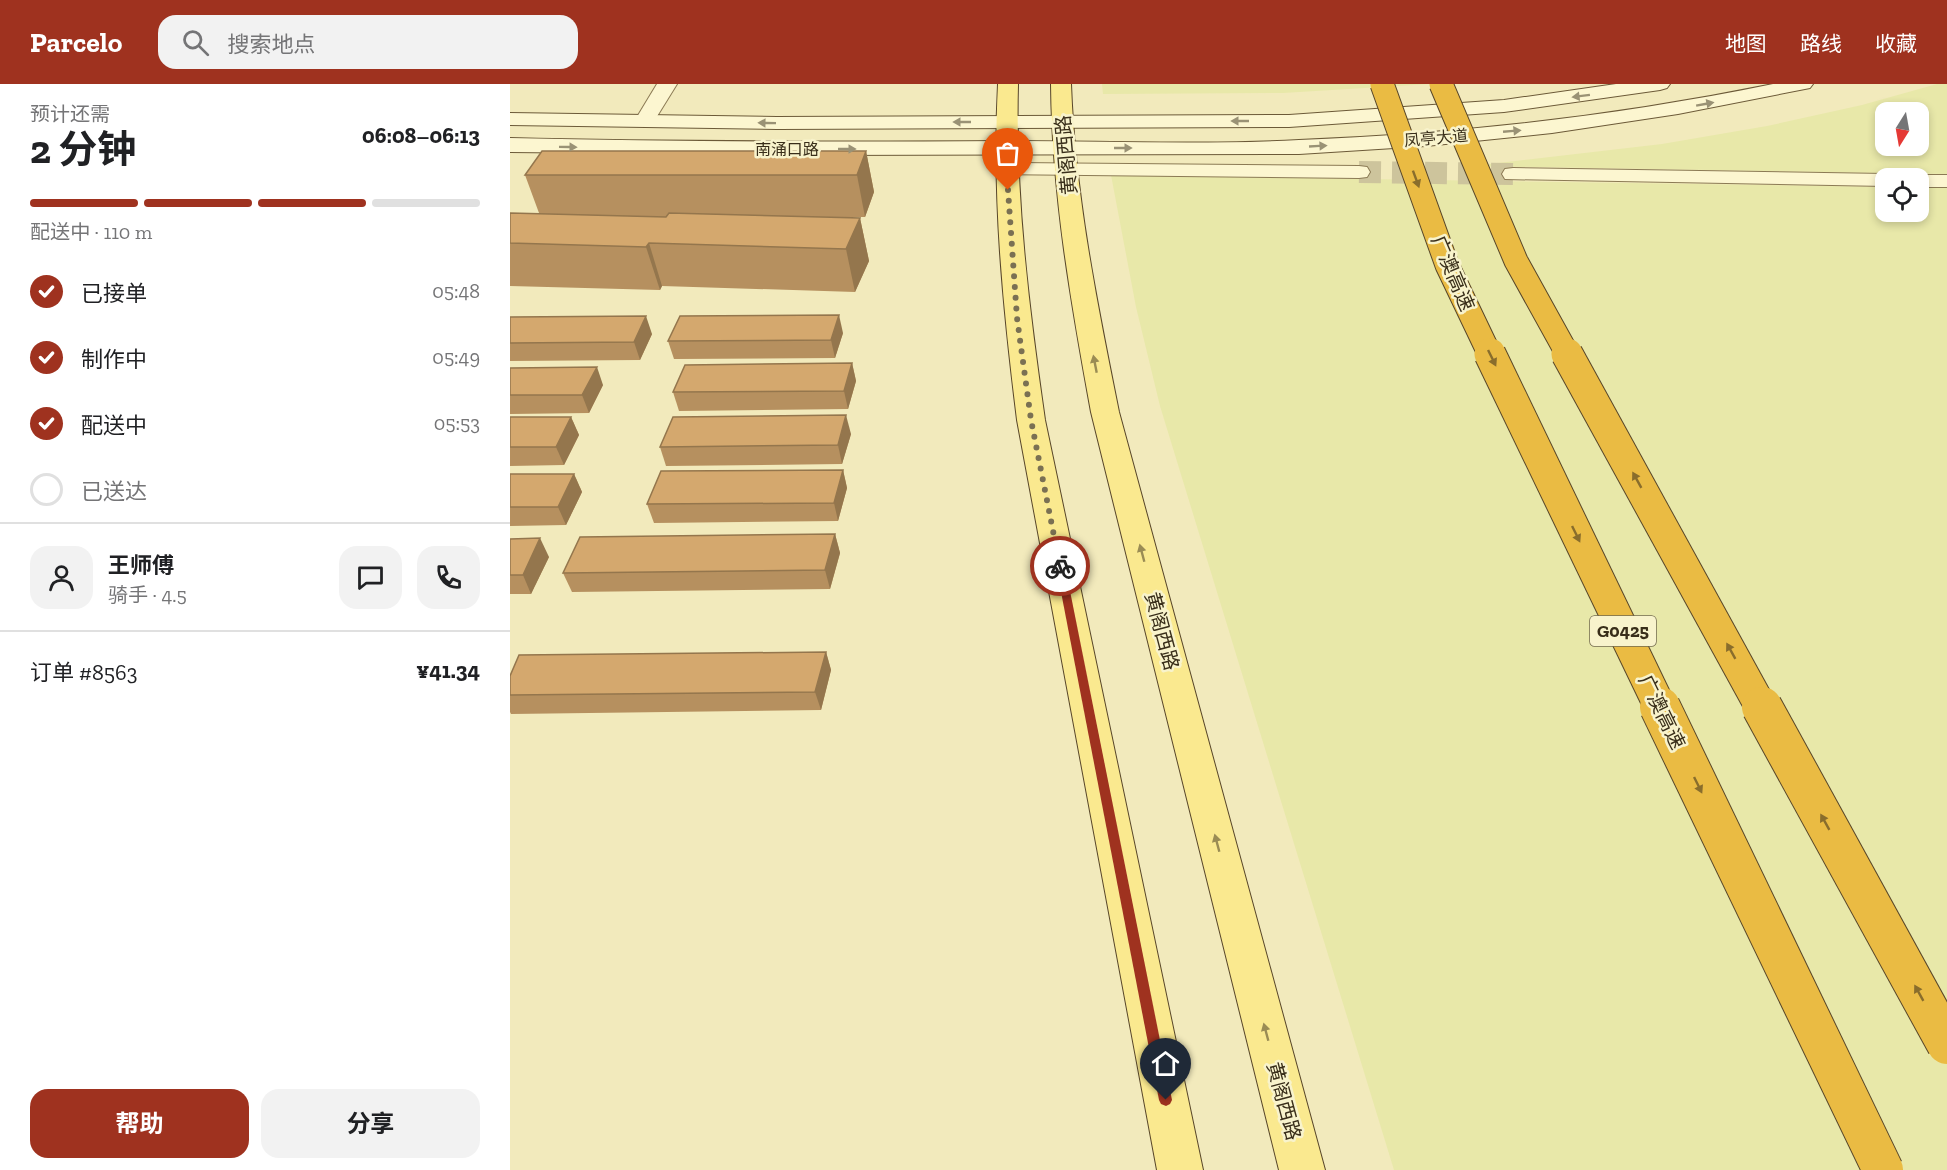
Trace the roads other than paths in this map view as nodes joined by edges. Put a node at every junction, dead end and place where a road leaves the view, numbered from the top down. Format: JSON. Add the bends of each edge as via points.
{"nodes":[{"id":1,"x":667,"y":84,"type":"edge"},
{"id":2,"x":1008,"y":84,"type":"edge"},
{"id":3,"x":1061,"y":84,"type":"edge"},
{"id":4,"x":1382,"y":84,"type":"edge"},
{"id":5,"x":1441,"y":84,"type":"edge"},
{"id":6,"x":1659,"y":84,"type":"edge"},
{"id":7,"x":1803,"y":84,"type":"edge"},
{"id":8,"x":510,"y":119,"type":"edge"},
{"id":9,"x":644,"y":122,"type":"junction"},
{"id":10,"x":510,"y":146,"type":"edge"},
{"id":11,"x":1007,"y":147,"type":"junction"},
{"id":12,"x":1065,"y":147,"type":"junction"},
{"id":13,"x":1359,"y":172,"type":"tunnel mouth"},
{"id":14,"x":1513,"y":174,"type":"tunnel mouth"},
{"id":15,"x":1875,"y":180,"type":"edge"},
{"id":16,"x":1929,"y":181,"type":"edge"},
{"id":17,"x":1947,"y":181,"type":"edge"},
{"id":18,"x":1947,"y":1044,"type":"edge"},
{"id":19,"x":1180,"y":1170,"type":"edge"},
{"id":20,"x":1302,"y":1170,"type":"edge"},
{"id":21,"x":1883,"y":1170,"type":"edge"}],
"edges":[{"from":1,"to":9,"type":"street"},
{"from":2,"to":11,"type":"main road"},
{"from":3,"to":12,"type":"main road","name":"黄阁西路"},
{"from":4,"to":21,"type":"highway","name":"广澳高速","number":"G0425","one_way":true,"bridge":true,"via":[[1447,265]]},
{"from":18,"to":5,"type":"highway","one_way":true,"bridge":true,"via":[[1516,261]]},
{"from":6,"to":12,"type":"main road","name":"凤亭大道","one_way":true,"via":[[1504,106],[1289,121]]},
{"from":12,"to":7,"type":"main road","name":"凤亭大道","one_way":true,"via":[[1296,147],[1424,139],[1630,117]]},
{"from":8,"to":9,"type":"main road","name":"南涌口路"},
{"from":11,"to":9,"type":"main road","name":"南涌口路","one_way":true},
{"from":10,"to":11,"type":"main road","name":"南涌口路","one_way":true},
{"from":11,"to":12,"type":"main road","name":"南涌口路"},
{"from":11,"to":19,"type":"main road","via":[[1017,318],[1031,420]]},
{"from":12,"to":13,"type":"street"},
{"from":20,"to":12,"type":"main road","name":"黄阁西路","one_way":true,"via":[[1105,412],[1085,312]]},
{"from":14,"to":15,"type":"street"},
{"from":16,"to":17,"type":"street"}]}
